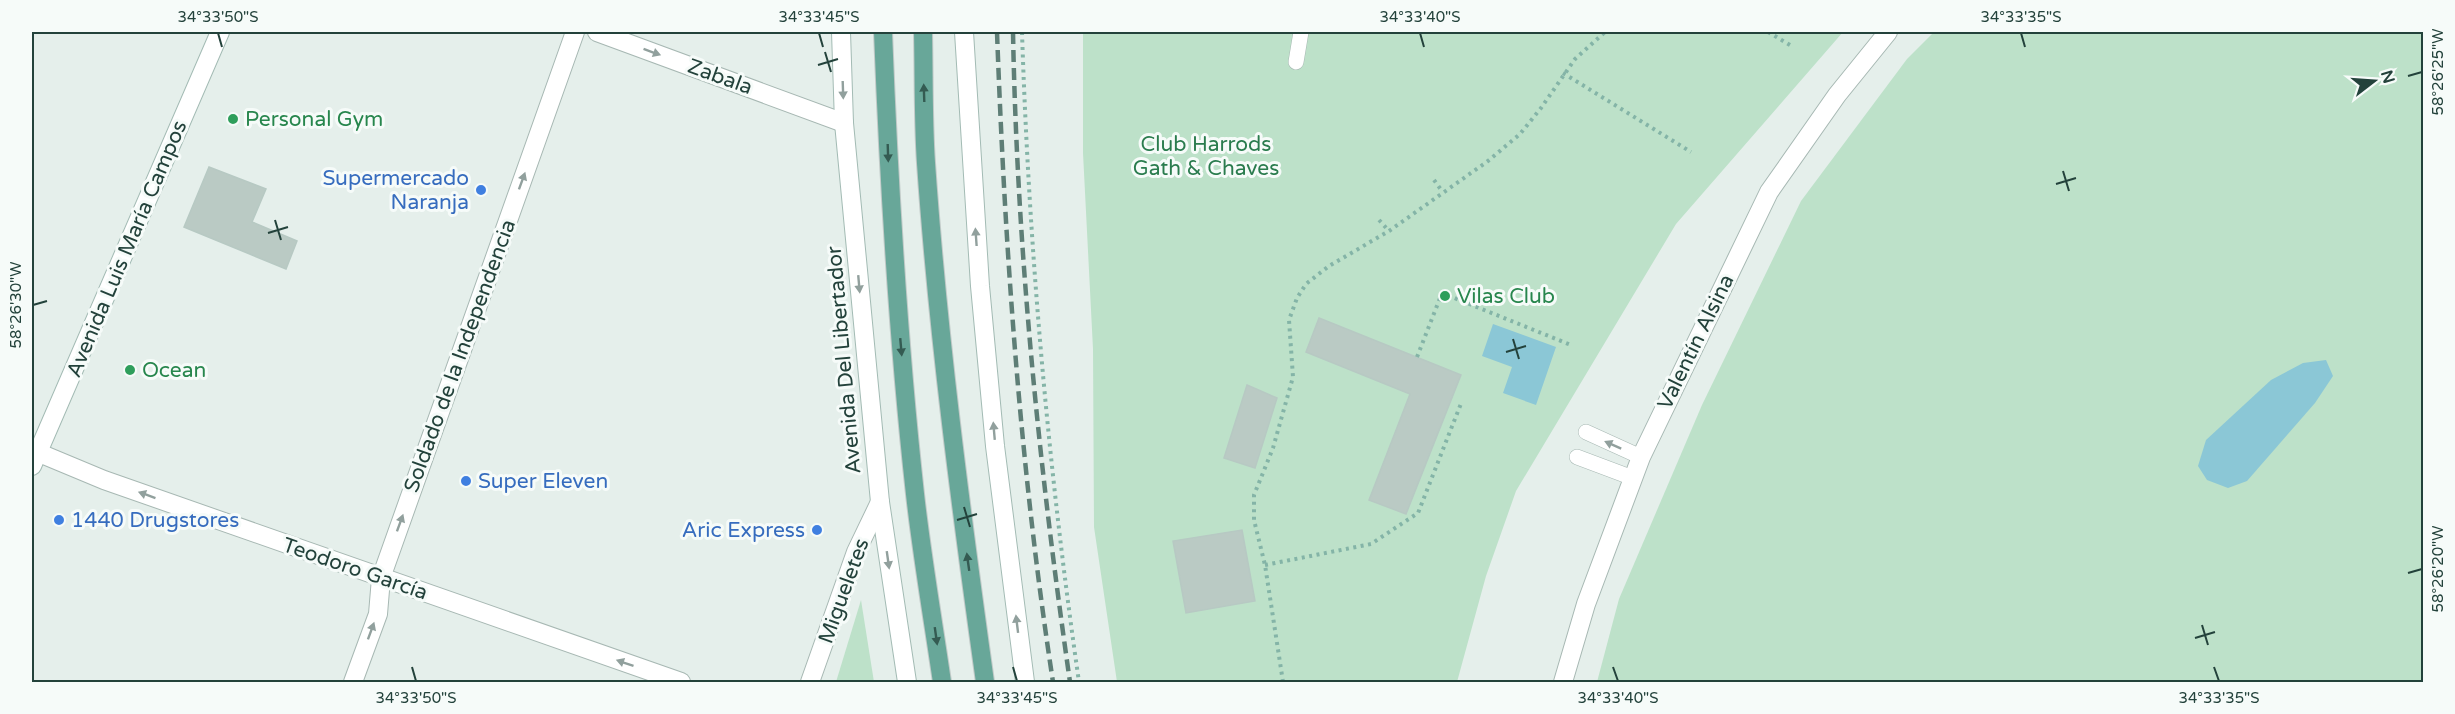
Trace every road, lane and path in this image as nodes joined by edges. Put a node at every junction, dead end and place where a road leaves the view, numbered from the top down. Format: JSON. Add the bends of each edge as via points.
{"nodes":[{"id":1,"x":220,"y":32,"type":"edge"},
{"id":2,"x":575,"y":32,"type":"edge"},
{"id":3,"x":597,"y":32,"type":"edge"},
{"id":4,"x":842,"y":32,"type":"edge"},
{"id":5,"x":883,"y":32,"type":"edge"},
{"id":6,"x":923,"y":32,"type":"edge"},
{"id":7,"x":964,"y":32,"type":"edge"},
{"id":8,"x":1022,"y":32,"type":"edge"},
{"id":9,"x":1301,"y":32,"type":"edge"},
{"id":10,"x":1605,"y":32,"type":"edge"},
{"id":11,"x":1768,"y":32,"type":"edge"},
{"id":12,"x":1888,"y":32,"type":"edge"},
{"id":13,"x":1790,"y":45,"type":"dead end"},
{"id":14,"x":1296,"y":62,"type":"dead end"},
{"id":15,"x":1563,"y":73,"type":"junction"},
{"id":16,"x":844,"y":123,"type":"junction"},
{"id":17,"x":1691,"y":152,"type":"dead end"},
{"id":18,"x":1434,"y":180,"type":"dead end"},
{"id":19,"x":1442,"y":192,"type":"junction"},
{"id":20,"x":1379,"y":220,"type":"dead end"},
{"id":21,"x":1389,"y":231,"type":"junction"},
{"id":22,"x":1571,"y":345,"type":"dead end"},
{"id":23,"x":1417,"y":357,"type":"dead end"},
{"id":24,"x":1462,"y":401,"type":"dead end"},
{"id":25,"x":1586,"y":432,"type":"dead end"},
{"id":26,"x":34,"y":456,"type":"edge"},
{"id":27,"x":1577,"y":457,"type":"dead end"},
{"id":28,"x":1641,"y":457,"type":"junction"},
{"id":29,"x":1633,"y":478,"type":"junction"},
{"id":30,"x":880,"y":502,"type":"junction"},
{"id":31,"x":1265,"y":565,"type":"junction"},
{"id":32,"x":381,"y":578,"type":"junction"},
{"id":33,"x":353,"y":682,"type":"edge"},
{"id":34,"x":681,"y":682,"type":"edge"},
{"id":35,"x":810,"y":682,"type":"edge"},
{"id":36,"x":907,"y":682,"type":"edge"},
{"id":37,"x":942,"y":682,"type":"edge"},
{"id":38,"x":985,"y":682,"type":"edge"},
{"id":39,"x":1025,"y":682,"type":"edge"},
{"id":40,"x":1079,"y":682,"type":"edge"},
{"id":41,"x":1282,"y":682,"type":"edge"},
{"id":42,"x":1563,"y":682,"type":"edge"}],
"edges":[{"from":1,"to":26,"type":"street","name":"Avenida Luis María Campos"},
{"from":32,"to":2,"type":"street","name":"Soldado de la Independencia","one_way":true},
{"from":3,"to":16,"type":"street","name":"Zabala","one_way":true},
{"from":4,"to":16,"type":"street","name":"Avenida Del Libertador","one_way":true},
{"from":5,"to":37,"type":"main road","one_way":true,"via":[[900,340],[916,495]]},
{"from":38,"to":6,"type":"main road","one_way":true,"via":[[940,325],[926,162]]},
{"from":39,"to":7,"type":"street","one_way":true,"via":[[995,446],[981,297]]},
{"from":8,"to":40,"type":"path","via":[[1040,329]]},
{"from":9,"to":14,"type":"lane"},
{"from":10,"to":15,"type":"path"},
{"from":11,"to":13,"type":"path"},
{"from":12,"to":28,"type":"street","name":"Valentín Alsina","via":[[1837,94],[1769,192]]},
{"from":15,"to":17,"type":"path"},
{"from":15,"to":19,"type":"path","via":[[1520,134]]},
{"from":16,"to":30,"type":"street","name":"Avenida Del Libertador","one_way":true},
{"from":18,"to":19,"type":"path"},
{"from":19,"to":21,"type":"path"},
{"from":20,"to":21,"type":"path"},
{"from":21,"to":31,"type":"path","via":[[1329,266],[1306,284],[1297,298],[1289,320],[1293,377],[1273,448],[1254,495],[1254,520]]},
{"from":22,"to":23,"type":"path","via":[[1442,293]]},
{"from":24,"to":31,"type":"path","via":[[1418,513],[1371,544]]},
{"from":28,"to":25,"type":"lane","one_way":true},
{"from":32,"to":26,"type":"street","name":"Teodoro García","one_way":true},
{"from":27,"to":29,"type":"lane"},
{"from":28,"to":29,"type":"street","name":"Valentín Alsina"},
{"from":29,"to":42,"type":"street","name":"Valentín Alsina","via":[[1586,604]]},
{"from":30,"to":35,"type":"street","name":"Migueletes","via":[[856,552]]},
{"from":30,"to":36,"type":"street","name":"Avenida Del Libertador","one_way":true},
{"from":31,"to":41,"type":"path"},
{"from":33,"to":32,"type":"street","name":"Soldado de la Independencia","one_way":true,"via":[[378,614]]},
{"from":34,"to":32,"type":"street","name":"Teodoro García","one_way":true}]}
